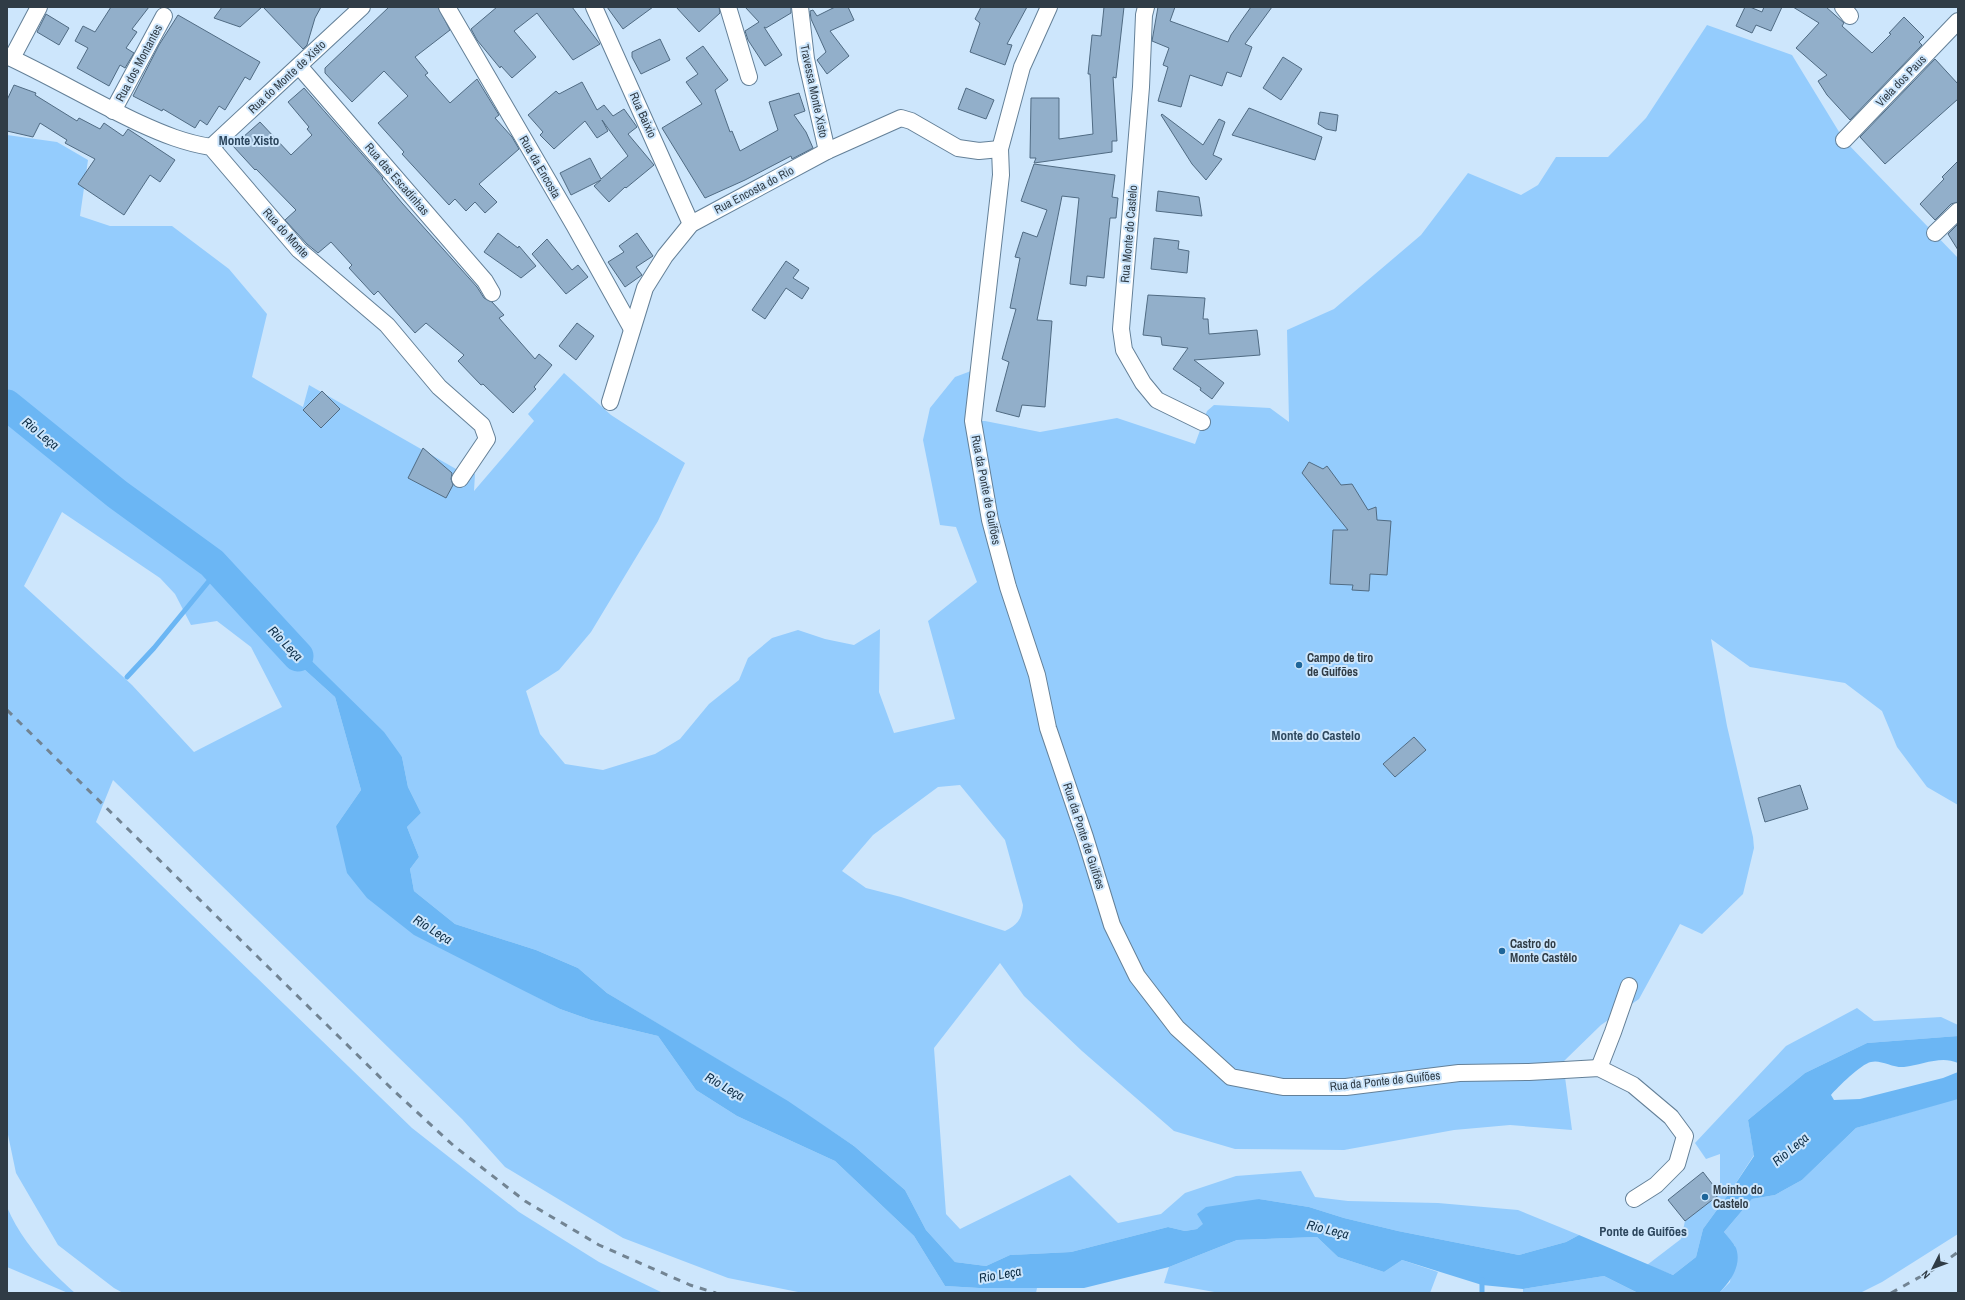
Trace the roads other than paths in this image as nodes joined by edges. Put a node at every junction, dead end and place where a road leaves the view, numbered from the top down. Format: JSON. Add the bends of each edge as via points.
{"nodes":[{"id":1,"x":39,"y":7,"type":"edge"},
{"id":2,"x":362,"y":7,"type":"edge"},
{"id":3,"x":447,"y":7,"type":"edge"},
{"id":4,"x":594,"y":7,"type":"edge"},
{"id":5,"x":728,"y":7,"type":"edge"},
{"id":6,"x":800,"y":7,"type":"edge"},
{"id":7,"x":1049,"y":7,"type":"edge"},
{"id":8,"x":1146,"y":7,"type":"edge"},
{"id":9,"x":164,"y":16,"type":"dead end"},
{"id":10,"x":1958,"y":21,"type":"edge"},
{"id":11,"x":9,"y":57,"type":"edge"},
{"id":12,"x":299,"y":66,"type":"junction"},
{"id":13,"x":749,"y":77,"type":"dead end"},
{"id":14,"x":113,"y":111,"type":"junction"},
{"id":15,"x":1844,"y":140,"type":"dead end"},
{"id":16,"x":211,"y":147,"type":"junction"},
{"id":17,"x":1000,"y":149,"type":"junction"},
{"id":18,"x":827,"y":151,"type":"junction"},
{"id":19,"x":1958,"y":211,"type":"edge"},
{"id":20,"x":691,"y":224,"type":"junction"},
{"id":21,"x":1935,"y":233,"type":"dead end"},
{"id":22,"x":492,"y":293,"type":"dead end"},
{"id":23,"x":632,"y":329,"type":"junction"},
{"id":24,"x":610,"y":402,"type":"dead end"},
{"id":25,"x":1202,"y":422,"type":"dead end"},
{"id":26,"x":460,"y":479,"type":"dead end"},
{"id":27,"x":1629,"y":986,"type":"dead end"},
{"id":28,"x":1598,"y":1068,"type":"junction"},
{"id":29,"x":1634,"y":1199,"type":"dead end"}],
"edges":[{"from":1,"to":11,"type":"street"},
{"from":2,"to":12,"type":"street","name":"Rua do Monte de Xisto"},
{"from":3,"to":23,"type":"street","name":"Rua da Encosta"},
{"from":4,"to":20,"type":"street","name":"Rua Baixio"},
{"from":5,"to":13,"type":"street"},
{"from":6,"to":18,"type":"street","name":"Travessa Monte Xisto","via":[[806,60]]},
{"from":7,"to":17,"type":"street","name":"Rua da Ponte de Guifões","via":[[1022,67]]},
{"from":8,"to":25,"type":"street","name":"Rua Monte do Castelo","via":[[1121,329],[1124,350],[1139,378],[1157,400]]},
{"from":9,"to":14,"type":"street","name":"Rua dos Montantes"},
{"from":10,"to":15,"type":"street","name":"Viela dos Paus"},
{"from":11,"to":14,"type":"street"},
{"from":12,"to":16,"type":"street","name":"Rua do Monte de Xisto"},
{"from":12,"to":22,"type":"street","name":"Rua das Escadinhas","via":[[480,275]]},
{"from":14,"to":16,"type":"street","via":[[173,138]]},
{"from":16,"to":26,"type":"street","name":"Rua do Monte","via":[[299,250],[387,325],[439,387],[482,425],[487,440]]},
{"from":17,"to":18,"type":"street","name":"Rua Encosta do Rio","via":[[979,151],[958,148],[911,121],[900,118]]},
{"from":17,"to":28,"type":"street","name":"Rua da Ponte de Guifões","via":[[1001,175],[973,421],[990,520],[1036,675],[1048,728],[1112,925],[1137,976],[1178,1028],[1231,1077],[1261,1083],[1283,1087],[1346,1087],[1459,1073]]},
{"from":18,"to":20,"type":"street","name":"Rua Encosta do Rio"},
{"from":19,"to":21,"type":"street"},
{"from":20,"to":23,"type":"street","name":"Rua Encosta do Rio","via":[[665,256],[645,288]]},
{"from":23,"to":24,"type":"street","name":"Rua Encosta do Rio"},
{"from":27,"to":28,"type":"street","via":[[1614,1032]]},
{"from":28,"to":29,"type":"street","name":"Rua da Ponte de Guifões","via":[[1633,1085],[1671,1117],[1685,1136],[1677,1164],[1656,1185]]}]}
